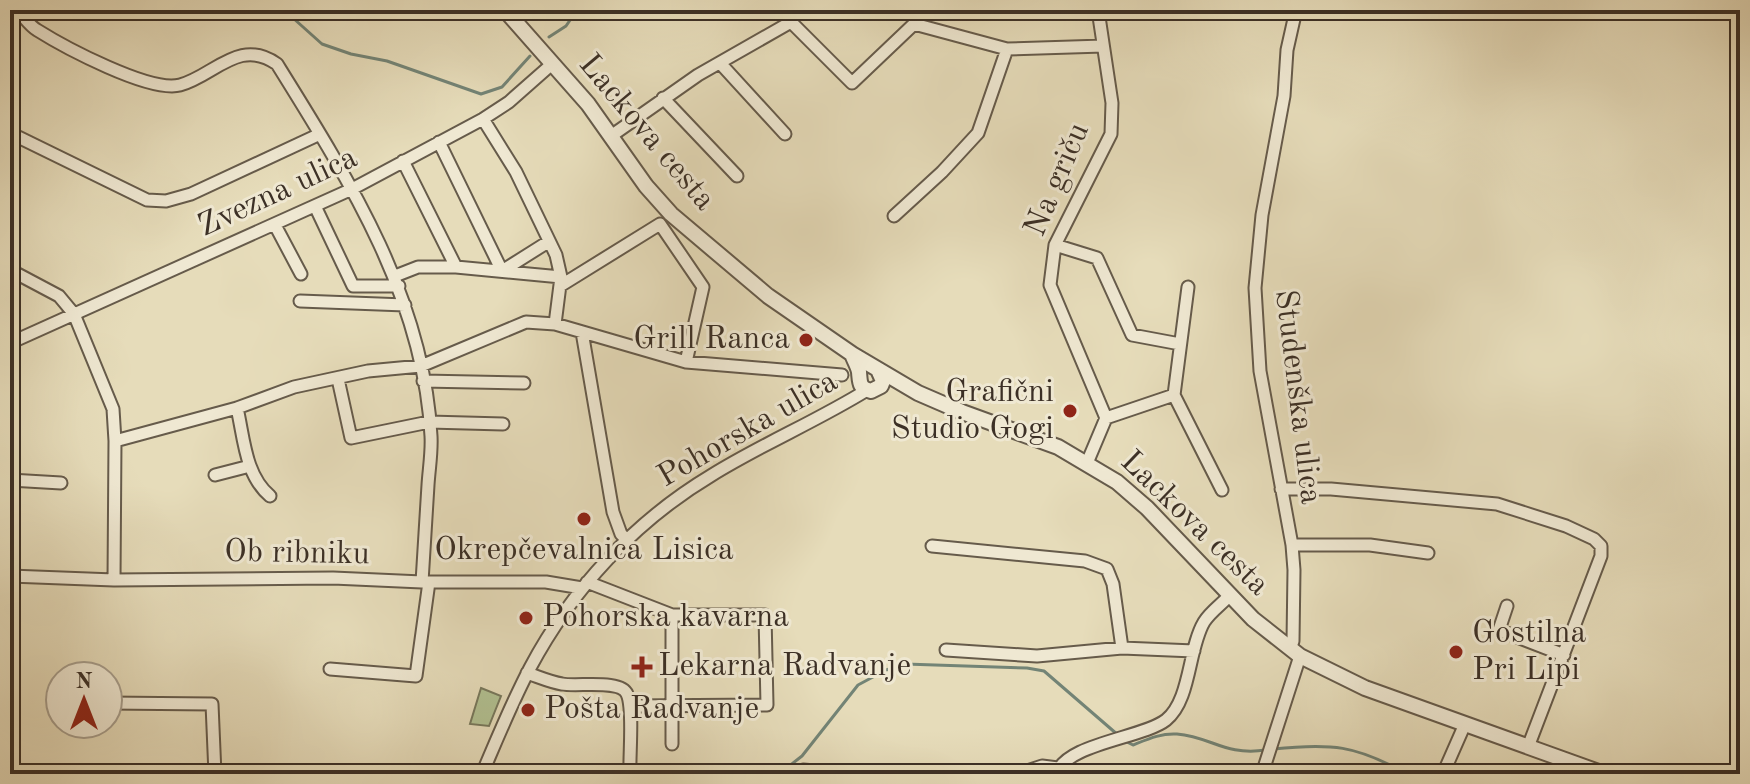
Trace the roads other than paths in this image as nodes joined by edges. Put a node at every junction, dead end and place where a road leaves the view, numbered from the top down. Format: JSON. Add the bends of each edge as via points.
{"nodes":[{"id":1,"x":505,"y":10,"type":"edge"},
{"id":2,"x":784,"y":10,"type":"edge"},
{"id":3,"x":1098,"y":10,"type":"edge"},
{"id":4,"x":1296,"y":10,"type":"edge"},
{"id":5,"x":17,"y":14,"type":"edge"},
{"id":6,"x":791,"y":22,"type":"junction"},
{"id":7,"x":1103,"y":46,"type":"junction"},
{"id":8,"x":1007,"y":49,"type":"junction"},
{"id":9,"x":720,"y":63,"type":"junction"},
{"id":10,"x":552,"y":64,"type":"junction"},
{"id":11,"x":663,"y":98,"type":"junction"},
{"id":12,"x":483,"y":119,"type":"junction"},
{"id":13,"x":10,"y":133,"type":"edge"},
{"id":14,"x":320,"y":134,"type":"junction"},
{"id":15,"x":785,"y":134,"type":"dead end"},
{"id":16,"x":611,"y":136,"type":"junction"},
{"id":17,"x":439,"y":142,"type":"junction"},
{"id":18,"x":403,"y":161,"type":"junction"},
{"id":19,"x":737,"y":176,"type":"dead end"},
{"id":20,"x":352,"y":189,"type":"junction"},
{"id":21,"x":315,"y":206,"type":"junction"},
{"id":22,"x":894,"y":216,"type":"dead end"},
{"id":23,"x":275,"y":225,"type":"junction"},
{"id":24,"x":548,"y":242,"type":"junction"},
{"id":25,"x":1055,"y":245,"type":"junction"},
{"id":26,"x":456,"y":267,"type":"junction"},
{"id":27,"x":10,"y":270,"type":"edge"},
{"id":28,"x":502,"y":271,"type":"junction"},
{"id":29,"x":301,"y":274,"type":"dead end"},
{"id":30,"x":397,"y":281,"type":"junction"},
{"id":31,"x":560,"y":281,"type":"junction"},
{"id":32,"x":1188,"y":287,"type":"dead end"},
{"id":33,"x":300,"y":301,"type":"dead end"},
{"id":34,"x":405,"y":305,"type":"junction"},
{"id":35,"x":74,"y":314,"type":"junction"},
{"id":36,"x":555,"y":324,"type":"junction"},
{"id":37,"x":582,"y":332,"type":"junction"},
{"id":38,"x":10,"y":343,"type":"edge"},
{"id":39,"x":1180,"y":344,"type":"junction"},
{"id":40,"x":686,"y":362,"type":"junction"},
{"id":41,"x":421,"y":366,"type":"junction"},
{"id":42,"x":842,"y":375,"type":"dead end"},
{"id":43,"x":338,"y":379,"type":"junction"},
{"id":44,"x":869,"y":379,"type":"junction"},
{"id":45,"x":423,"y":381,"type":"junction"},
{"id":46,"x":524,"y":383,"type":"dead end"},
{"id":47,"x":1174,"y":395,"type":"junction"},
{"id":48,"x":237,"y":408,"type":"junction"},
{"id":49,"x":1106,"y":418,"type":"junction"},
{"id":50,"x":429,"y":422,"type":"junction"},
{"id":51,"x":503,"y":424,"type":"dead end"},
{"id":52,"x":115,"y":441,"type":"junction"},
{"id":53,"x":1087,"y":463,"type":"junction"},
{"id":54,"x":250,"y":466,"type":"junction"},
{"id":55,"x":215,"y":475,"type":"dead end"},
{"id":56,"x":10,"y":480,"type":"edge"},
{"id":57,"x":61,"y":483,"type":"dead end"},
{"id":58,"x":1281,"y":489,"type":"junction"},
{"id":59,"x":1222,"y":490,"type":"dead end"},
{"id":60,"x":270,"y":496,"type":"dead end"},
{"id":61,"x":627,"y":540,"type":"junction"},
{"id":62,"x":1292,"y":545,"type":"junction"},
{"id":63,"x":932,"y":546,"type":"dead end"},
{"id":64,"x":1428,"y":553,"type":"dead end"},
{"id":65,"x":10,"y":576,"type":"edge"},
{"id":66,"x":114,"y":580,"type":"junction"},
{"id":67,"x":425,"y":582,"type":"junction"},
{"id":68,"x":584,"y":585,"type":"junction"},
{"id":69,"x":1230,"y":595,"type":"junction"},
{"id":70,"x":1507,"y":606,"type":"dead end"},
{"id":71,"x":672,"y":615,"type":"junction"},
{"id":72,"x":1122,"y":648,"type":"junction"},
{"id":73,"x":946,"y":650,"type":"dead end"},
{"id":74,"x":1194,"y":651,"type":"junction"},
{"id":75,"x":1295,"y":652,"type":"junction"},
{"id":76,"x":1564,"y":655,"type":"junction"},
{"id":77,"x":330,"y":669,"type":"dead end"},
{"id":78,"x":527,"y":673,"type":"junction"},
{"id":79,"x":124,"y":703,"type":"edge"},
{"id":80,"x":630,"y":706,"type":"junction"},
{"id":81,"x":672,"y":708,"type":"junction"},
{"id":82,"x":1465,"y":724,"type":"junction"},
{"id":83,"x":672,"y":744,"type":"dead end"},
{"id":84,"x":1528,"y":747,"type":"junction"},
{"id":85,"x":803,"y":770,"type":"dead end"},
{"id":86,"x":1057,"y":771,"type":"edge"},
{"id":87,"x":215,"y":774,"type":"edge"},
{"id":88,"x":482,"y":774,"type":"edge"},
{"id":89,"x":630,"y":774,"type":"edge"},
{"id":90,"x":853,"y":774,"type":"edge"},
{"id":91,"x":1018,"y":774,"type":"edge"},
{"id":92,"x":1262,"y":774,"type":"edge"},
{"id":93,"x":1443,"y":774,"type":"edge"},
{"id":94,"x":1604,"y":774,"type":"edge"}],
"edges":[{"from":1,"to":10,"type":"street","name":"Lackova cesta"},
{"from":2,"to":6,"type":"street"},
{"from":3,"to":7,"type":"street","name":"Na griču"},
{"from":4,"to":58,"type":"street","name":"Studenška ulica","via":[[1255,288],[1260,371]]},
{"from":5,"to":14,"type":"street","via":[[34,29],[158,86],[181,85],[231,59],[254,54],[268,58],[277,64]]},
{"from":6,"to":8,"type":"street","via":[[852,83],[914,24]]},
{"from":6,"to":9,"type":"street"},
{"from":7,"to":8,"type":"street"},
{"from":7,"to":25,"type":"street","name":"Na griču","via":[[1111,134]]},
{"from":8,"to":22,"type":"street","via":[[978,133]]},
{"from":9,"to":11,"type":"street"},
{"from":9,"to":15,"type":"street"},
{"from":10,"to":12,"type":"street","name":"Zvezna ulica"},
{"from":10,"to":16,"type":"street","name":"Lackova cesta"},
{"from":11,"to":16,"type":"street"},
{"from":11,"to":19,"type":"street"},
{"from":12,"to":17,"type":"street","name":"Zvezna ulica"},
{"from":12,"to":24,"type":"street","via":[[516,172]]},
{"from":13,"to":14,"type":"street","via":[[147,200],[166,201]]},
{"from":14,"to":20,"type":"street"},
{"from":16,"to":44,"type":"street","name":"Lackova cesta","via":[[671,214],[768,296],[852,354]]},
{"from":17,"to":18,"type":"street","name":"Zvezna ulica"},
{"from":17,"to":28,"type":"street"},
{"from":18,"to":20,"type":"street","name":"Zvezna ulica"},
{"from":18,"to":26,"type":"street"},
{"from":20,"to":21,"type":"street","name":"Zvezna ulica"},
{"from":20,"to":30,"type":"street"},
{"from":21,"to":23,"type":"street","name":"Zvezna ulica"},
{"from":21,"to":30,"type":"street","via":[[353,286]]},
{"from":23,"to":29,"type":"street"},
{"from":23,"to":35,"type":"street","name":"Zvezna ulica"},
{"from":24,"to":28,"type":"street"},
{"from":24,"to":31,"type":"street"},
{"from":25,"to":39,"type":"street","via":[[1097,258],[1132,335]]},
{"from":25,"to":49,"type":"street","name":"Na griču","via":[[1050,285]]},
{"from":26,"to":28,"type":"street"},
{"from":26,"to":30,"type":"street","via":[[418,267]]},
{"from":27,"to":35,"type":"street","via":[[59,296]]},
{"from":28,"to":31,"type":"street"},
{"from":30,"to":34,"type":"street"},
{"from":31,"to":36,"type":"street"},
{"from":31,"to":40,"type":"street","via":[[660,224],[703,287]]},
{"from":32,"to":39,"type":"street"},
{"from":33,"to":34,"type":"street"},
{"from":34,"to":41,"type":"street"},
{"from":35,"to":38,"type":"street","name":"Zvezna ulica"},
{"from":35,"to":52,"type":"street","via":[[113,409]]},
{"from":36,"to":37,"type":"street"},
{"from":36,"to":41,"type":"street","via":[[526,322]]},
{"from":37,"to":40,"type":"street"},
{"from":37,"to":61,"type":"street","via":[[613,512]]},
{"from":39,"to":47,"type":"street"},
{"from":40,"to":42,"type":"street"},
{"from":41,"to":43,"type":"street"},
{"from":41,"to":45,"type":"street"},
{"from":43,"to":48,"type":"street","via":[[294,387]]},
{"from":43,"to":50,"type":"street","via":[[351,438]]},
{"from":44,"to":53,"type":"street","name":"Lackova cesta","via":[[1058,447]]},
{"from":44,"to":61,"type":"street","name":"Pohorska ulica","via":[[848,400],[713,473]]},
{"from":45,"to":46,"type":"street"},
{"from":45,"to":50,"type":"street"},
{"from":47,"to":49,"type":"street"},
{"from":47,"to":59,"type":"street"},
{"from":48,"to":52,"type":"street"},
{"from":48,"to":54,"type":"street"},
{"from":49,"to":53,"type":"street"},
{"from":50,"to":51,"type":"street"},
{"from":50,"to":67,"type":"street"},
{"from":52,"to":66,"type":"street"},
{"from":53,"to":69,"type":"street","name":"Lackova cesta","via":[[1147,508]]},
{"from":54,"to":55,"type":"street"},
{"from":54,"to":60,"type":"street","via":[[257,485]]},
{"from":56,"to":57,"type":"street"},
{"from":58,"to":62,"type":"street","name":"Studenška ulica"},
{"from":58,"to":76,"type":"street","via":[[1497,504],[1594,539],[1601,556]]},
{"from":61,"to":68,"type":"street","name":"Pohorska ulica"},
{"from":62,"to":64,"type":"street","via":[[1370,545]]},
{"from":62,"to":75,"type":"street","name":"Studenška ulica"},
{"from":63,"to":72,"type":"street","via":[[1085,561],[1107,569]]},
{"from":65,"to":66,"type":"street","name":"Ob ribniku"},
{"from":66,"to":67,"type":"street","name":"Ob ribniku"},
{"from":67,"to":68,"type":"street","name":"Ob ribniku"},
{"from":67,"to":77,"type":"street","via":[[416,676]]},
{"from":68,"to":71,"type":"street"},
{"from":68,"to":78,"type":"street","name":"Pohorska ulica"},
{"from":69,"to":74,"type":"street","via":[[1204,621]]},
{"from":69,"to":75,"type":"street","name":"Lackova cesta"},
{"from":70,"to":76,"type":"street","via":[[1499,630]]},
{"from":71,"to":81,"type":"street"},
{"from":71,"to":81,"type":"street","via":[[765,615],[767,705]]},
{"from":72,"to":73,"type":"street","via":[[1037,656]]},
{"from":72,"to":74,"type":"street"},
{"from":74,"to":86,"type":"street","via":[[1172,714],[1159,724],[1081,751]]},
{"from":75,"to":82,"type":"street","name":"Lackova cesta","via":[[1365,688]]},
{"from":75,"to":92,"type":"street","name":"Studenška ulica"},
{"from":76,"to":84,"type":"street"},
{"from":78,"to":80,"type":"street","via":[[566,685],[614,685],[627,693]]},
{"from":78,"to":88,"type":"street","name":"Pohorska ulica"},
{"from":79,"to":87,"type":"street","via":[[212,704]]},
{"from":80,"to":81,"type":"street"},
{"from":80,"to":89,"type":"street"},
{"from":81,"to":83,"type":"street"},
{"from":82,"to":84,"type":"street","name":"Lackova cesta"},
{"from":82,"to":93,"type":"street"},
{"from":84,"to":94,"type":"street","name":"Lackova cesta"},
{"from":85,"to":90,"type":"street"},
{"from":86,"to":91,"type":"street","via":[[1042,766]]}]}
